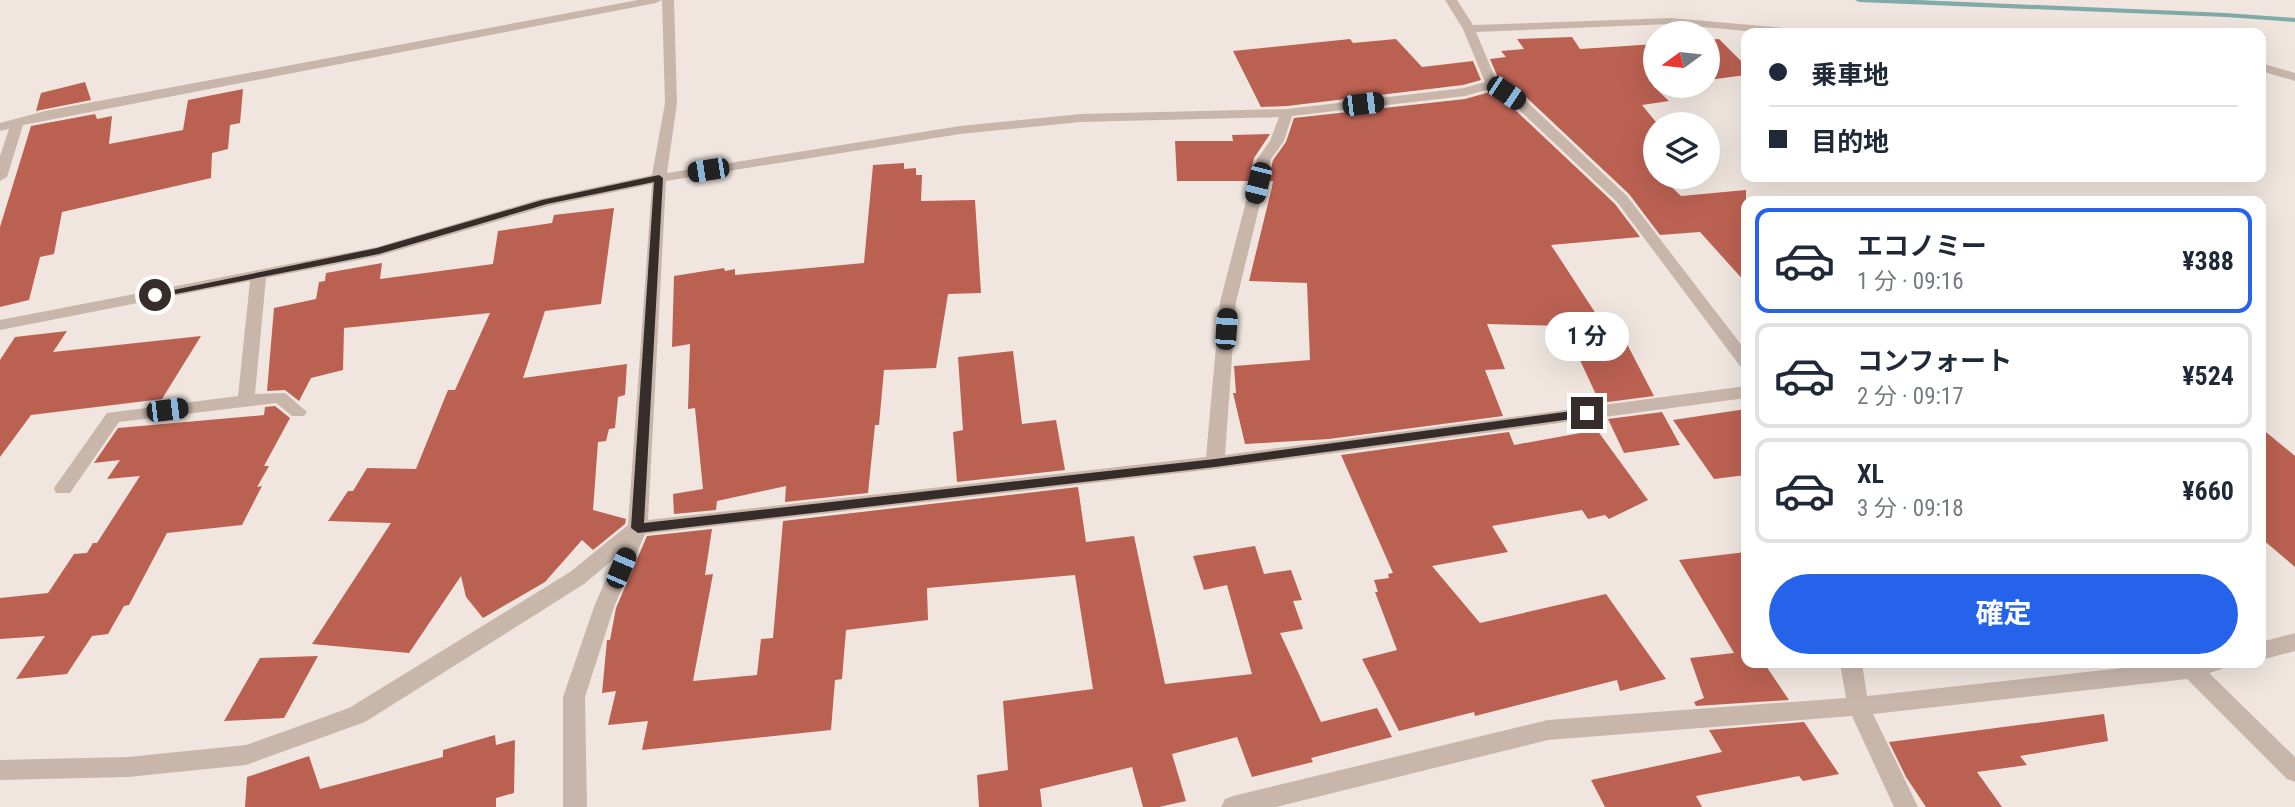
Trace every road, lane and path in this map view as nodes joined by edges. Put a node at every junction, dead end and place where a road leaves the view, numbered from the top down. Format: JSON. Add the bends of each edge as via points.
{"nodes":[{"id":1,"x":656,"y":0,"type":"edge"},
{"id":2,"x":668,"y":0,"type":"edge"},
{"id":3,"x":1451,"y":0,"type":"edge"},
{"id":4,"x":1748,"y":28,"type":"edge"},
{"id":5,"x":1469,"y":29,"type":"junction"},
{"id":6,"x":2266,"y":68,"type":"edge"},
{"id":7,"x":2295,"y":77,"type":"edge"},
{"id":8,"x":1492,"y":84,"type":"junction"},
{"id":9,"x":1287,"y":113,"type":"junction"},
{"id":10,"x":17,"y":124,"type":"junction"},
{"id":11,"x":0,"y":127,"type":"edge"},
{"id":12,"x":0,"y":177,"type":"edge"},
{"id":13,"x":659,"y":178,"type":"junction"},
{"id":14,"x":258,"y":275,"type":"junction"},
{"id":15,"x":0,"y":325,"type":"edge"},
{"id":16,"x":1741,"y":355,"type":"edge"},
{"id":17,"x":1741,"y":393,"type":"edge"},
{"id":18,"x":246,"y":401,"type":"junction"},
{"id":19,"x":298,"y":412,"type":"dead end"},
{"id":20,"x":1215,"y":463,"type":"junction"},
{"id":21,"x":62,"y":488,"type":"dead end"},
{"id":22,"x":638,"y":528,"type":"junction"},
{"id":23,"x":2295,"y":642,"type":"edge"},
{"id":24,"x":2266,"y":650,"type":"edge"},
{"id":25,"x":1853,"y":668,"type":"edge"},
{"id":26,"x":2195,"y":668,"type":"edge"},
{"id":27,"x":2191,"y":669,"type":"junction"},
{"id":28,"x":1858,"y":706,"type":"junction"},
{"id":29,"x":0,"y":770,"type":"edge"},
{"id":30,"x":2295,"y":772,"type":"edge"},
{"id":31,"x":575,"y":807,"type":"edge"},
{"id":32,"x":1233,"y":807,"type":"edge"},
{"id":33,"x":1906,"y":807,"type":"edge"}],
"edges":[{"from":1,"to":10,"type":"street","via":[[45,115]]},
{"from":2,"to":13,"type":"street","via":[[671,103]]},
{"from":3,"to":5,"type":"street"},
{"from":4,"to":5,"type":"street","via":[[1671,21]]},
{"from":5,"to":8,"type":"street"},
{"from":6,"to":7,"type":"street"},
{"from":8,"to":9,"type":"street","via":[[1465,92]]},
{"from":8,"to":16,"type":"street","via":[[1519,102],[1622,199]]},
{"from":9,"to":13,"type":"street","via":[[1081,118],[960,130]]},
{"from":9,"to":20,"type":"street","via":[[1277,141],[1264,159],[1228,302]]},
{"from":10,"to":11,"type":"street"},
{"from":10,"to":12,"type":"street"},
{"from":13,"to":14,"type":"street","via":[[545,202],[379,251]]},
{"from":13,"to":22,"type":"street"},
{"from":14,"to":15,"type":"street"},
{"from":14,"to":18,"type":"street"},
{"from":17,"to":20,"type":"street"},
{"from":18,"to":19,"type":"street","via":[[279,397]]},
{"from":18,"to":21,"type":"street","via":[[113,417]]},
{"from":20,"to":22,"type":"street"},
{"from":22,"to":29,"type":"street","via":[[577,578],[357,715],[246,755],[128,767]]},
{"from":22,"to":31,"type":"street","via":[[604,607],[574,696]]},
{"from":23,"to":24,"type":"street"},
{"from":25,"to":28,"type":"street"},
{"from":26,"to":27,"type":"street"},
{"from":27,"to":28,"type":"street"},
{"from":27,"to":30,"type":"street"},
{"from":28,"to":32,"type":"street","via":[[1548,730]]},
{"from":28,"to":33,"type":"street"}]}
